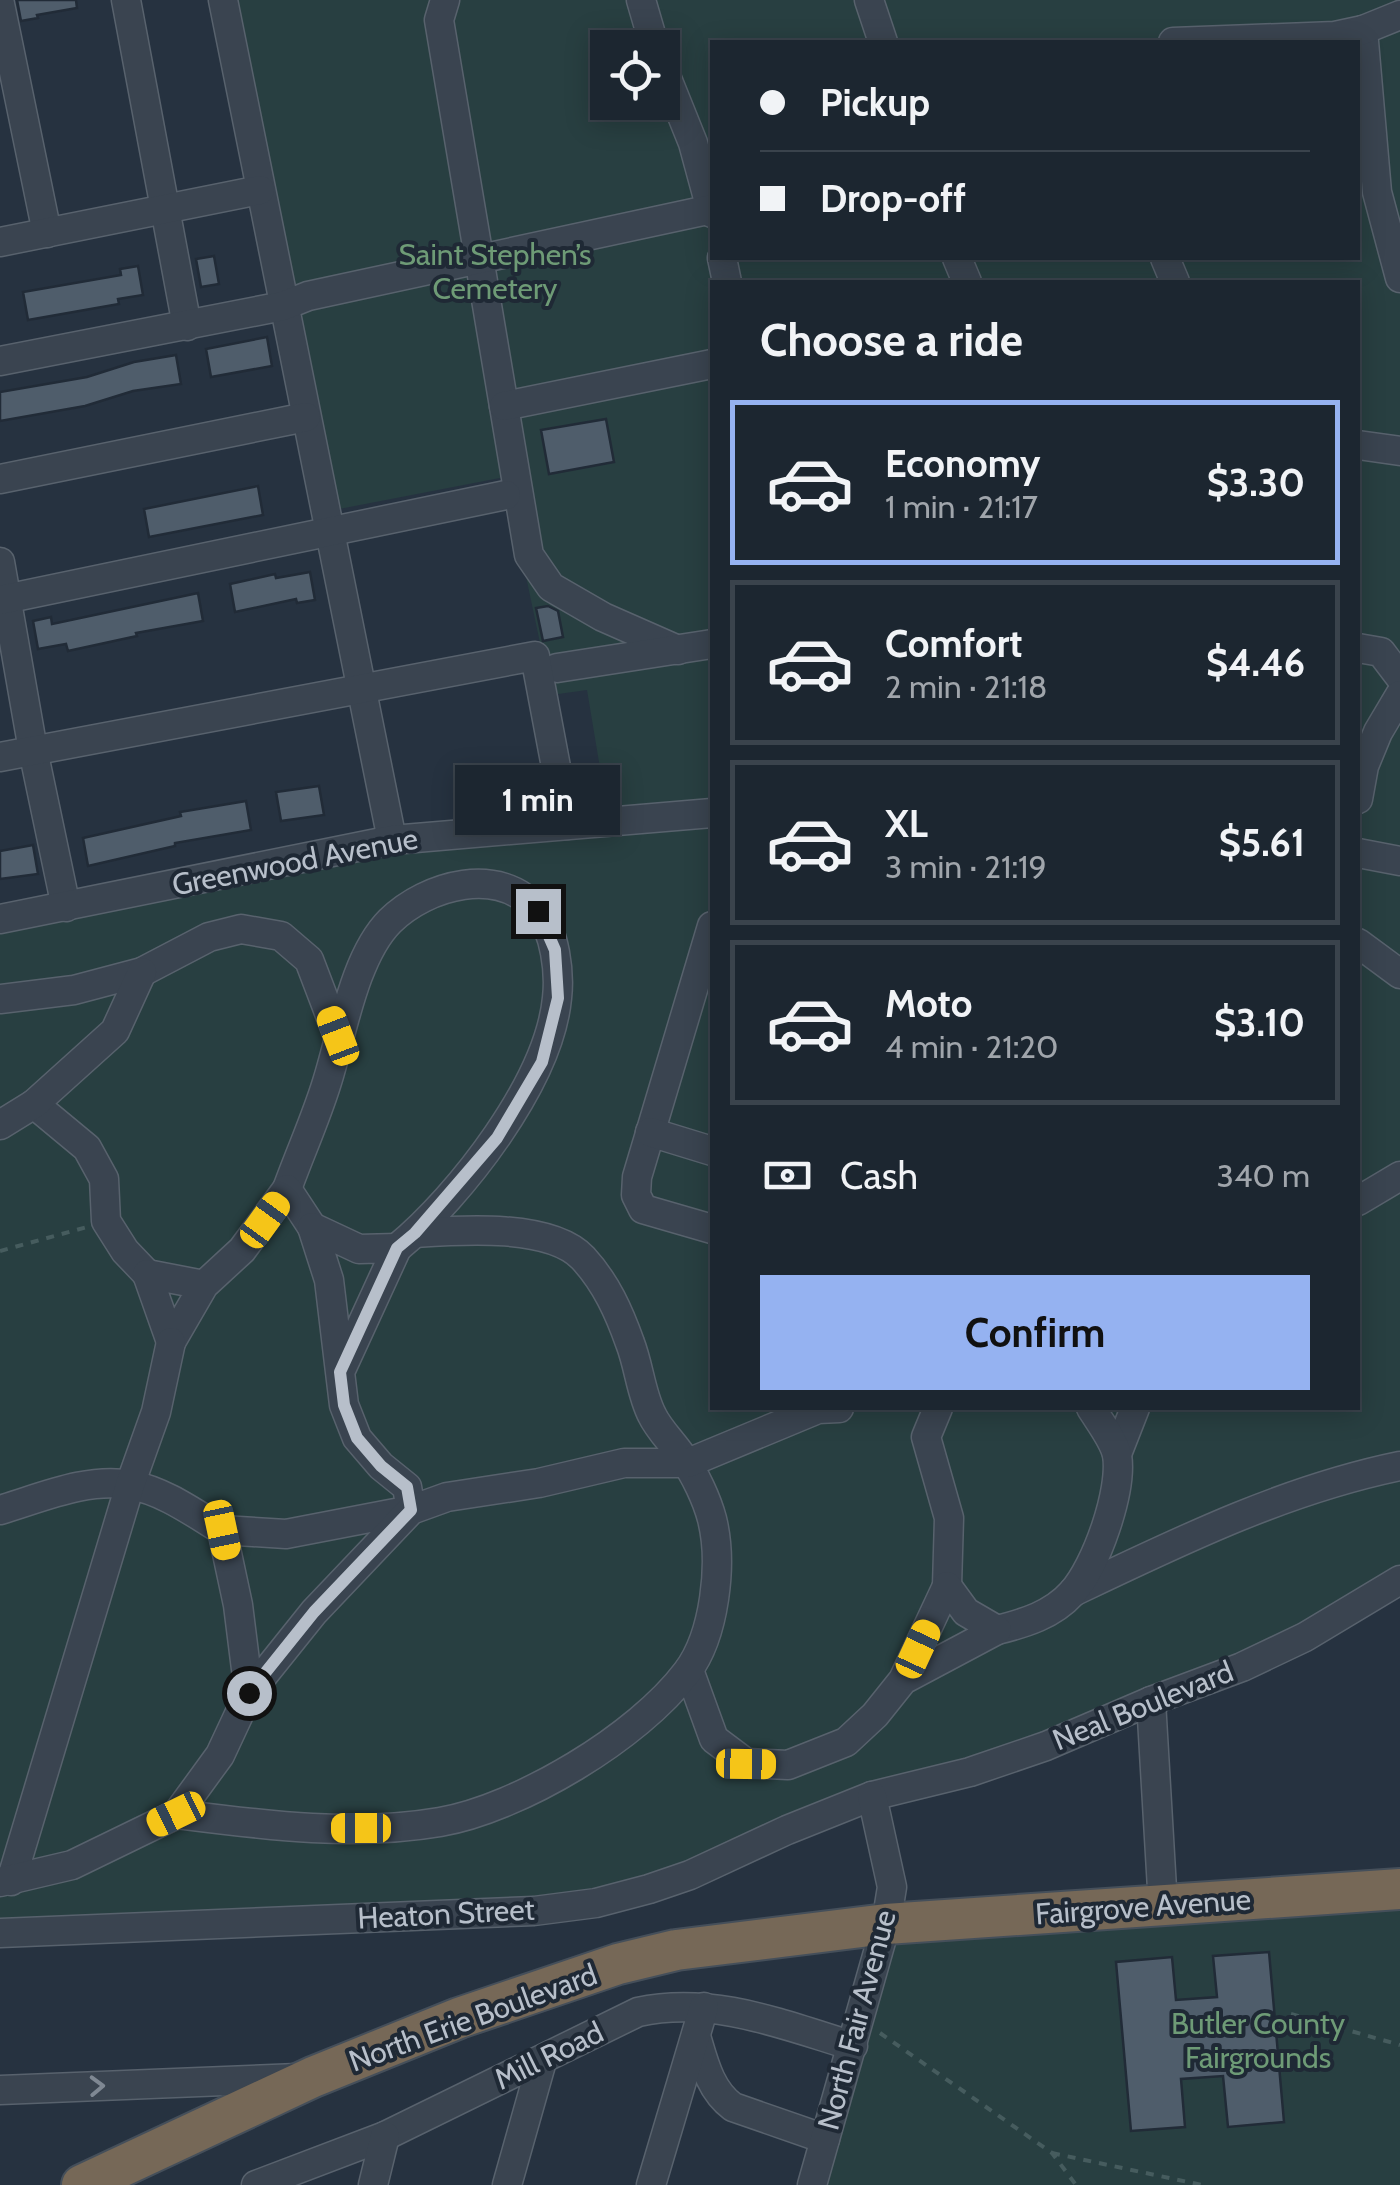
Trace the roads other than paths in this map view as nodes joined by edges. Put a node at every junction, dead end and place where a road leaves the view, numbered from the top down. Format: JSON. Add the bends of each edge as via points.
{"nodes":[{"id":1,"x":126,"y":0,"type":"edge"},
{"id":2,"x":222,"y":0,"type":"edge"},
{"id":3,"x":445,"y":0,"type":"edge"},
{"id":4,"x":641,"y":0,"type":"edge"},
{"id":5,"x":869,"y":0,"type":"edge"},
{"id":6,"x":0,"y":4,"type":"edge"},
{"id":7,"x":1400,"y":15,"type":"edge"},
{"id":8,"x":650,"y":30,"type":"edge"},
{"id":9,"x":1363,"y":30,"type":"junction"},
{"id":10,"x":882,"y":40,"type":"edge"},
{"id":11,"x":1227,"y":40,"type":"edge"},
{"id":12,"x":680,"y":111,"type":"edge"},
{"id":13,"x":260,"y":190,"type":"junction"},
{"id":14,"x":710,"y":203,"type":"edge"},
{"id":15,"x":166,"y":210,"type":"junction"},
{"id":16,"x":710,"y":210,"type":"edge"},
{"id":17,"x":47,"y":233,"type":"junction"},
{"id":18,"x":0,"y":242,"type":"edge"},
{"id":19,"x":1395,"y":242,"type":"edge"},
{"id":20,"x":480,"y":259,"type":"junction"},
{"id":21,"x":1400,"y":278,"type":"edge"},
{"id":22,"x":283,"y":306,"type":"junction"},
{"id":23,"x":187,"y":326,"type":"junction"},
{"id":24,"x":0,"y":361,"type":"edge"},
{"id":25,"x":710,"y":364,"type":"edge"},
{"id":26,"x":504,"y":406,"type":"junction"},
{"id":27,"x":306,"y":418,"type":"junction"},
{"id":28,"x":1360,"y":445,"type":"edge"},
{"id":29,"x":1400,"y":451,"type":"edge"},
{"id":30,"x":0,"y":480,"type":"edge"},
{"id":31,"x":506,"y":495,"type":"dead end"},
{"id":32,"x":329,"y":531,"type":"junction"},
{"id":33,"x":0,"y":562,"type":"edge"},
{"id":34,"x":4,"y":599,"type":"edge"},
{"id":35,"x":710,"y":644,"type":"edge"},
{"id":36,"x":1360,"y":648,"type":"edge"},
{"id":37,"x":678,"y":650,"type":"junction"},
{"id":38,"x":546,"y":662,"type":"junction"},
{"id":39,"x":1400,"y":676,"type":"edge"},
{"id":40,"x":361,"y":687,"type":"junction"},
{"id":41,"x":1400,"y":695,"type":"edge"},
{"id":42,"x":33,"y":750,"type":"junction"},
{"id":43,"x":0,"y":757,"type":"edge"},
{"id":44,"x":1360,"y":788,"type":"edge"},
{"id":45,"x":710,"y":813,"type":"edge"},
{"id":46,"x":566,"y":825,"type":"junction"},
{"id":47,"x":392,"y":840,"type":"junction"},
{"id":48,"x":1360,"y":854,"type":"edge"},
{"id":49,"x":1400,"y":861,"type":"edge"},
{"id":50,"x":66,"y":907,"type":"junction"},
{"id":51,"x":0,"y":919,"type":"edge"},
{"id":52,"x":710,"y":933,"type":"edge"},
{"id":53,"x":1377,"y":948,"type":"edge"},
{"id":54,"x":142,"y":972,"type":"junction"},
{"id":55,"x":1400,"y":974,"type":"edge"},
{"id":56,"x":0,"y":999,"type":"edge"},
{"id":57,"x":338,"y":1036,"type":"junction"},
{"id":58,"x":34,"y":1104,"type":"junction"},
{"id":59,"x":0,"y":1126,"type":"edge"},
{"id":60,"x":650,"y":1132,"type":"junction"},
{"id":61,"x":710,"y":1149,"type":"edge"},
{"id":62,"x":1400,"y":1176,"type":"edge"},
{"id":63,"x":287,"y":1188,"type":"junction"},
{"id":64,"x":1360,"y":1199,"type":"edge"},
{"id":65,"x":312,"y":1227,"type":"junction"},
{"id":66,"x":710,"y":1228,"type":"edge"},
{"id":67,"x":406,"y":1240,"type":"junction"},
{"id":68,"x":147,"y":1274,"type":"junction"},
{"id":69,"x":204,"y":1285,"type":"junction"},
{"id":70,"x":171,"y":1342,"type":"junction"},
{"id":71,"x":340,"y":1372,"type":"junction"},
{"id":72,"x":818,"y":1410,"type":"edge"},
{"id":73,"x":937,"y":1410,"type":"edge"},
{"id":74,"x":1092,"y":1410,"type":"edge"},
{"id":75,"x":1134,"y":1410,"type":"edge"},
{"id":76,"x":1116,"y":1454,"type":"junction"},
{"id":77,"x":688,"y":1463,"type":"junction"},
{"id":78,"x":1400,"y":1466,"type":"edge"},
{"id":79,"x":130,"y":1485,"type":"junction"},
{"id":80,"x":0,"y":1510,"type":"edge"},
{"id":81,"x":411,"y":1510,"type":"junction"},
{"id":82,"x":222,"y":1530,"type":"junction"},
{"id":83,"x":1400,"y":1580,"type":"edge"},
{"id":84,"x":947,"y":1586,"type":"junction"},
{"id":85,"x":1074,"y":1592,"type":"junction"},
{"id":86,"x":997,"y":1630,"type":"junction"},
{"id":87,"x":689,"y":1670,"type":"junction"},
{"id":88,"x":903,"y":1680,"type":"junction"},
{"id":89,"x":249,"y":1693,"type":"junction"},
{"id":90,"x":1151,"y":1700,"type":"junction"},
{"id":91,"x":872,"y":1796,"type":"junction"},
{"id":92,"x":176,"y":1814,"type":"junction"},
{"id":93,"x":6,"y":1882,"type":"edge"},
{"id":94,"x":1400,"y":1889,"type":"edge"},
{"id":95,"x":1163,"y":1906,"type":"junction"},
{"id":96,"x":886,"y":1924,"type":"junction"},
{"id":97,"x":0,"y":1933,"type":"edge"},
{"id":98,"x":704,"y":2007,"type":"junction"},
{"id":99,"x":856,"y":2032,"type":"junction"},
{"id":100,"x":696,"y":2036,"type":"junction"},
{"id":101,"x":542,"y":2061,"type":"junction"},
{"id":102,"x":313,"y":2077,"type":"junction"},
{"id":103,"x":0,"y":2090,"type":"edge"},
{"id":104,"x":385,"y":2136,"type":"junction"},
{"id":105,"x":825,"y":2139,"type":"junction"},
{"id":106,"x":82,"y":2185,"type":"edge"},
{"id":107,"x":256,"y":2185,"type":"edge"},
{"id":108,"x":373,"y":2185,"type":"edge"},
{"id":109,"x":508,"y":2185,"type":"edge"},
{"id":110,"x":651,"y":2185,"type":"edge"},
{"id":111,"x":812,"y":2185,"type":"edge"}],
"edges":[{"from":1,"to":15,"type":"street"},
{"from":2,"to":13,"type":"street"},
{"from":3,"to":20,"type":"street","via":[[440,20]]},
{"from":4,"to":8,"type":"street"},
{"from":5,"to":10,"type":"street"},
{"from":6,"to":17,"type":"street"},
{"from":7,"to":9,"type":"street"},
{"from":9,"to":11,"type":"street"},
{"from":9,"to":19,"type":"street","via":[[1377,192]]},
{"from":12,"to":14,"type":"street"},
{"from":13,"to":15,"type":"street"},
{"from":13,"to":22,"type":"street"},
{"from":15,"to":17,"type":"street"},
{"from":15,"to":23,"type":"street"},
{"from":16,"to":20,"type":"street"},
{"from":17,"to":18,"type":"street"},
{"from":19,"to":21,"type":"street"},
{"from":20,"to":22,"type":"street"},
{"from":20,"to":26,"type":"street"},
{"from":22,"to":23,"type":"street"},
{"from":22,"to":27,"type":"street"},
{"from":23,"to":24,"type":"street"},
{"from":25,"to":26,"type":"street"},
{"from":26,"to":37,"type":"street","via":[[529,555],[551,587]]},
{"from":27,"to":30,"type":"street"},
{"from":27,"to":32,"type":"street"},
{"from":28,"to":29,"type":"street"},
{"from":31,"to":32,"type":"street"},
{"from":32,"to":34,"type":"street"},
{"from":32,"to":40,"type":"street"},
{"from":33,"to":34,"type":"street"},
{"from":34,"to":42,"type":"street"},
{"from":35,"to":37,"type":"street"},
{"from":36,"to":39,"type":"street","via":[[1381,652]]},
{"from":37,"to":38,"type":"street"},
{"from":38,"to":40,"type":"street"},
{"from":38,"to":46,"type":"street"},
{"from":40,"to":42,"type":"street"},
{"from":40,"to":47,"type":"street"},
{"from":41,"to":44,"type":"street","via":[[1378,732]]},
{"from":42,"to":43,"type":"street"},
{"from":42,"to":50,"type":"street"},
{"from":45,"to":46,"type":"street","name":"Greenwood Avenue"},
{"from":46,"to":47,"type":"street","name":"Greenwood Avenue"},
{"from":47,"to":50,"type":"street","name":"Greenwood Avenue"},
{"from":48,"to":49,"type":"street"},
{"from":50,"to":51,"type":"street","name":"Greenwood Avenue"},
{"from":52,"to":60,"type":"street"},
{"from":53,"to":55,"type":"street"},
{"from":54,"to":56,"type":"street"},
{"from":54,"to":57,"type":"street","via":[[209,937],[240,930],[280,936],[308,960]]},
{"from":54,"to":58,"type":"street","via":[[115,1031]]},
{"from":57,"to":63,"type":"street"},
{"from":57,"to":67,"type":"street","via":[[364,963],[388,922],[427,894],[472,882],[509,890],[538,911],[555,950],[558,998],[542,1062],[497,1138]]},
{"from":58,"to":59,"type":"street"},
{"from":58,"to":68,"type":"street","via":[[87,1148],[104,1179],[106,1222]]},
{"from":60,"to":61,"type":"street"},
{"from":60,"to":66,"type":"street","via":[[637,1178],[643,1209]]},
{"from":62,"to":64,"type":"street"},
{"from":63,"to":65,"type":"street"},
{"from":63,"to":69,"type":"street","via":[[242,1250]]},
{"from":65,"to":67,"type":"street","via":[[359,1249]]},
{"from":65,"to":71,"type":"street","via":[[329,1280]]},
{"from":67,"to":71,"type":"street"},
{"from":67,"to":77,"type":"street","via":[[475,1229],[539,1236],[580,1255],[615,1303],[652,1415]]},
{"from":68,"to":69,"type":"street"},
{"from":68,"to":70,"type":"street"},
{"from":69,"to":70,"type":"street"},
{"from":70,"to":79,"type":"street"},
{"from":71,"to":81,"type":"street","via":[[357,1438],[407,1487]]},
{"from":72,"to":77,"type":"street"},
{"from":73,"to":84,"type":"street","via":[[926,1437],[949,1518]]},
{"from":74,"to":76,"type":"street"},
{"from":75,"to":76,"type":"street"},
{"from":76,"to":85,"type":"street","via":[[1108,1527]]},
{"from":77,"to":81,"type":"street","via":[[624,1463],[539,1484],[447,1496]]},
{"from":77,"to":87,"type":"street","via":[[712,1518],[718,1574]]},
{"from":78,"to":85,"type":"street","via":[[1274,1500]]},
{"from":79,"to":80,"type":"street","via":[[85,1485]]},
{"from":79,"to":82,"type":"street"},
{"from":79,"to":93,"type":"street"},
{"from":81,"to":82,"type":"street","via":[[286,1534]]},
{"from":81,"to":89,"type":"street","via":[[314,1612]]},
{"from":82,"to":89,"type":"street"},
{"from":83,"to":90,"type":"street","name":"Neal Boulevard","via":[[1242,1668]]},
{"from":84,"to":86,"type":"street","via":[[966,1612]]},
{"from":84,"to":88,"type":"street"},
{"from":85,"to":86,"type":"street","via":[[1036,1620]]},
{"from":86,"to":88,"type":"street"},
{"from":87,"to":88,"type":"street","via":[[714,1739],[746,1764],[788,1765],[846,1742]]},
{"from":87,"to":92,"type":"street","via":[[637,1723],[576,1766],[506,1802],[441,1822],[293,1829]]},
{"from":89,"to":92,"type":"street","via":[[220,1755]]},
{"from":90,"to":91,"type":"street","name":"Neal Boulevard","via":[[1046,1746]]},
{"from":90,"to":95,"type":"street"},
{"from":91,"to":96,"type":"street","name":"North Fair Avenue","via":[[892,1887]]},
{"from":91,"to":97,"type":"street","name":"Heaton Street","via":[[690,1875],[596,1903]]},
{"from":92,"to":93,"type":"street","via":[[72,1864]]},
{"from":94,"to":95,"type":"highway","name":"Fairgrove Avenue"},
{"from":95,"to":96,"type":"highway","name":"Fairgrove Avenue"},
{"from":96,"to":99,"type":"street","name":"North Fair Avenue"},
{"from":96,"to":102,"type":"highway","name":"North Erie Boulevard","via":[[676,1950],[618,1964]]},
{"from":98,"to":99,"type":"street","name":"Mill Road"},
{"from":98,"to":100,"type":"street"},
{"from":98,"to":101,"type":"street","name":"Mill Road","via":[[638,2012]]},
{"from":99,"to":105,"type":"street","name":"North Fair Avenue"},
{"from":100,"to":105,"type":"street","via":[[722,2099]]},
{"from":100,"to":110,"type":"street"},
{"from":101,"to":104,"type":"street","name":"Mill Road"},
{"from":101,"to":109,"type":"street"},
{"from":103,"to":102,"type":"street","one_way":true},
{"from":102,"to":106,"type":"highway","name":"North Erie Boulevard"},
{"from":104,"to":107,"type":"street","name":"Mill Road"},
{"from":104,"to":108,"type":"street"},
{"from":105,"to":111,"type":"street","name":"North Fair Avenue"}]}
